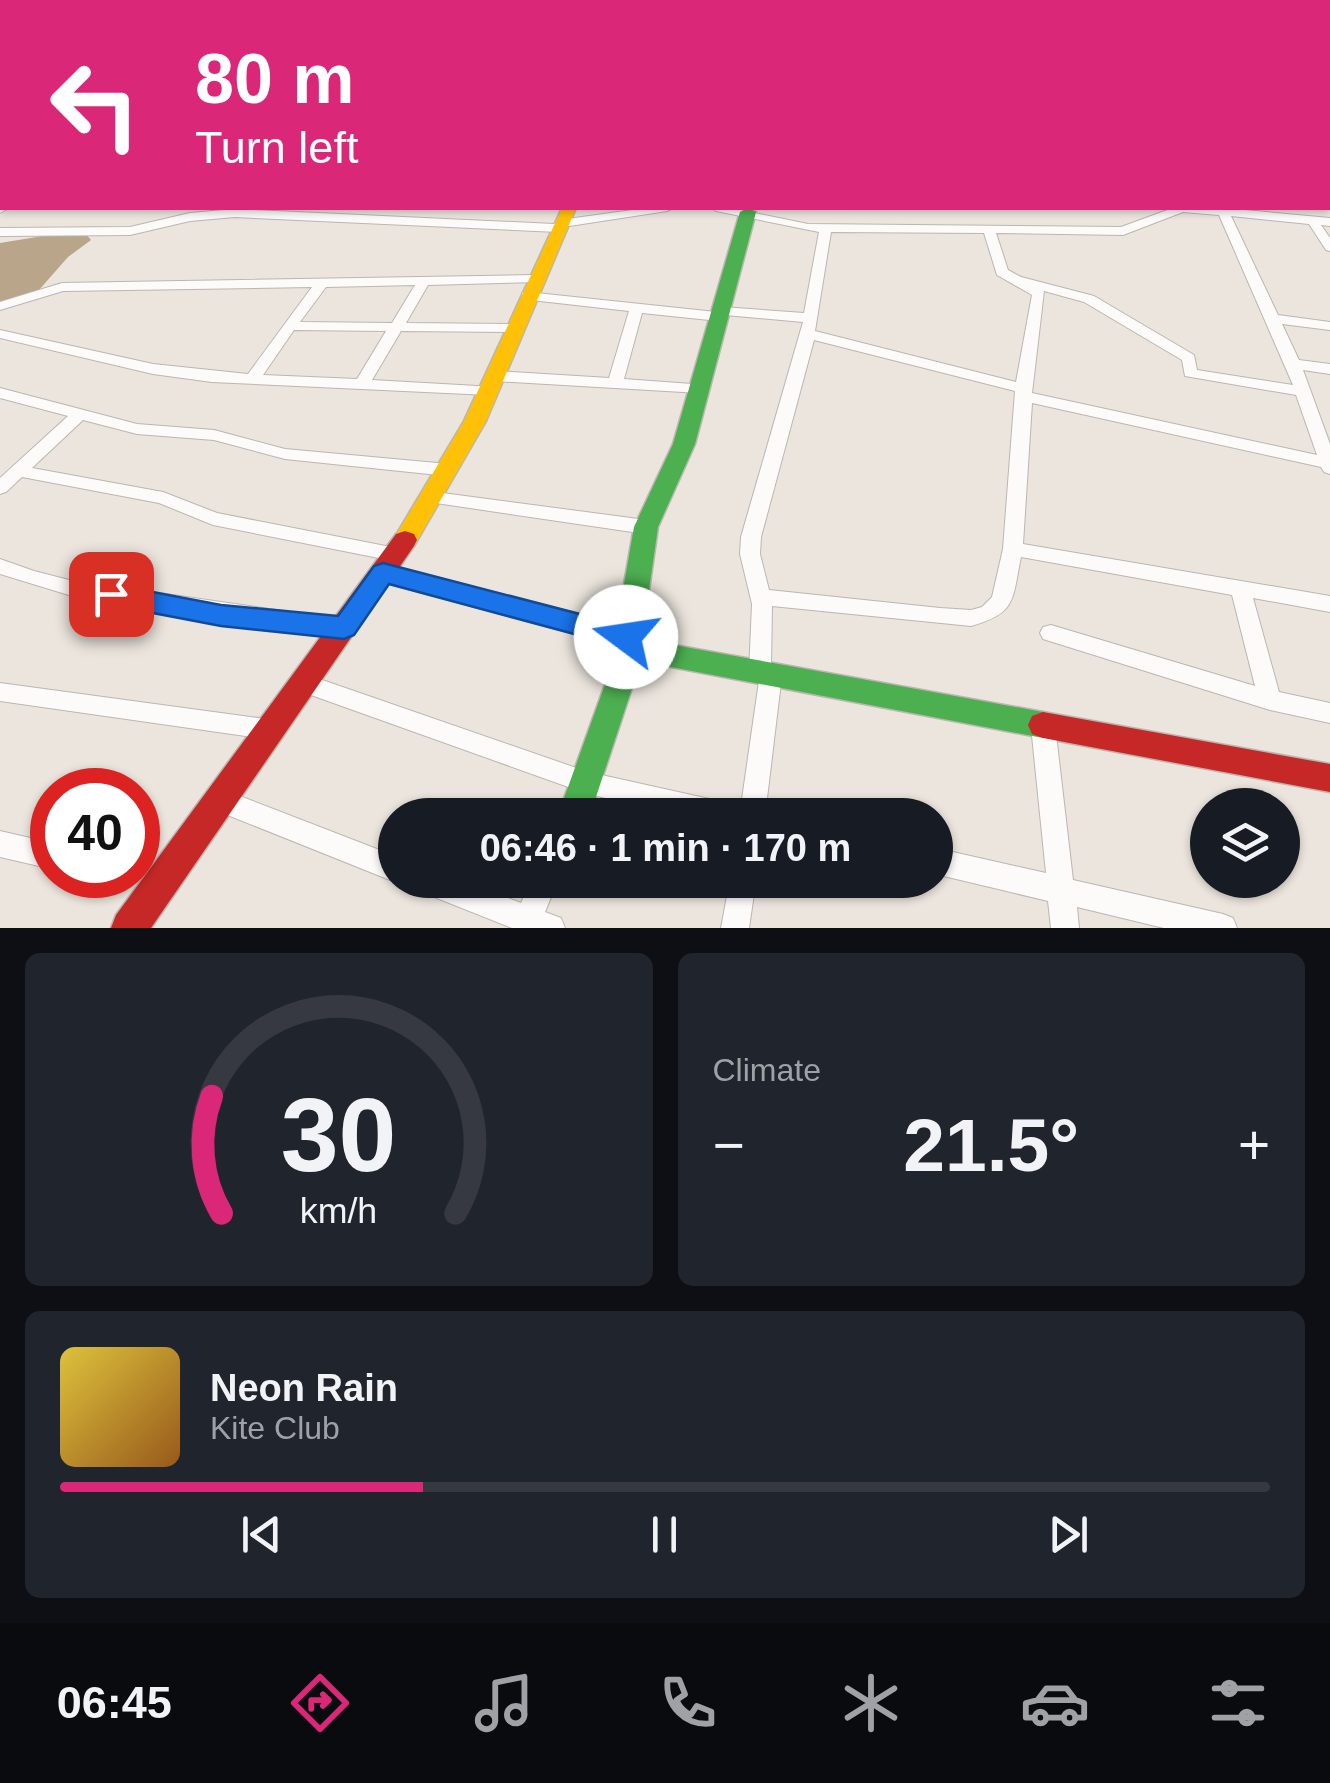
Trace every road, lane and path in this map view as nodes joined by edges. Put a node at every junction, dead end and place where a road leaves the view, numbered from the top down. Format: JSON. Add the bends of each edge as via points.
{"nodes":[{"id":1,"x":473,"y":210,"type":"edge"},
{"id":2,"x":650,"y":210,"type":"edge"},
{"id":3,"x":732,"y":210,"type":"edge"},
{"id":4,"x":1297,"y":210,"type":"edge"},
{"id":5,"x":248,"y":211,"type":"edge"},
{"id":6,"x":1223,"y":211,"type":"junction"},
{"id":7,"x":748,"y":212,"type":"junction"},
{"id":8,"x":562,"y":220,"type":"edge"},
{"id":9,"x":1315,"y":220,"type":"junction"},
{"id":10,"x":1330,"y":222,"type":"edge"},
{"id":11,"x":462,"y":224,"type":"junction"},
{"id":12,"x":826,"y":226,"type":"junction"},
{"id":13,"x":990,"y":229,"type":"junction"},
{"id":14,"x":0,"y":232,"type":"edge"},
{"id":15,"x":1329,"y":243,"type":"edge"},
{"id":16,"x":424,"y":281,"type":"junction"},
{"id":17,"x":1023,"y":281,"type":"junction"},
{"id":18,"x":322,"y":282,"type":"junction"},
{"id":19,"x":530,"y":288,"type":"junction"},
{"id":20,"x":0,"y":306,"type":"edge"},
{"id":21,"x":636,"y":311,"type":"junction"},
{"id":22,"x":721,"y":314,"type":"junction"},
{"id":23,"x":1269,"y":318,"type":"junction"},
{"id":24,"x":290,"y":326,"type":"junction"},
{"id":25,"x":810,"y":326,"type":"junction"},
{"id":26,"x":1330,"y":326,"type":"edge"},
{"id":27,"x":396,"y":328,"type":"junction"},
{"id":28,"x":514,"y":328,"type":"junction"},
{"id":29,"x":0,"y":334,"type":"edge"},
{"id":30,"x":1293,"y":364,"type":"junction"},
{"id":31,"x":1330,"y":369,"type":"edge"},
{"id":32,"x":252,"y":380,"type":"junction"},
{"id":33,"x":492,"y":383,"type":"junction"},
{"id":34,"x":615,"y":383,"type":"junction"},
{"id":35,"x":361,"y":385,"type":"junction"},
{"id":36,"x":700,"y":388,"type":"junction"},
{"id":37,"x":1024,"y":392,"type":"junction"},
{"id":38,"x":1304,"y":392,"type":"junction"},
{"id":39,"x":0,"y":393,"type":"edge"},
{"id":40,"x":80,"y":414,"type":"junction"},
{"id":41,"x":1324,"y":431,"type":"edge"},
{"id":42,"x":1329,"y":466,"type":"edge"},
{"id":43,"x":448,"y":470,"type":"junction"},
{"id":44,"x":18,"y":471,"type":"junction"},
{"id":45,"x":0,"y":488,"type":"edge"},
{"id":46,"x":435,"y":498,"type":"junction"},
{"id":47,"x":646,"y":527,"type":"junction"},
{"id":48,"x":1013,"y":549,"type":"junction"},
{"id":49,"x":389,"y":563,"type":"junction"},
{"id":50,"x":0,"y":566,"type":"edge"},
{"id":51,"x":1242,"y":590,"type":"junction"},
{"id":52,"x":759,"y":597,"type":"junction"},
{"id":53,"x":1330,"y":604,"type":"edge"},
{"id":54,"x":344,"y":628,"type":"junction"},
{"id":55,"x":1051,"y":634,"type":"dead end"},
{"id":56,"x":626,"y":637,"type":"junction"},
{"id":57,"x":766,"y":673,"type":"junction"},
{"id":58,"x":305,"y":683,"type":"junction"},
{"id":59,"x":0,"y":692,"type":"edge"},
{"id":60,"x":1270,"y":700,"type":"junction"},
{"id":61,"x":1330,"y":713,"type":"edge"},
{"id":62,"x":1042,"y":726,"type":"junction"},
{"id":63,"x":266,"y":729,"type":"junction"},
{"id":64,"x":1330,"y":778,"type":"edge"},
{"id":65,"x":588,"y":783,"type":"junction"},
{"id":66,"x":581,"y":798,"type":"edge"},
{"id":67,"x":656,"y":798,"type":"edge"},
{"id":68,"x":754,"y":798,"type":"edge"},
{"id":69,"x":219,"y":800,"type":"junction"},
{"id":70,"x":0,"y":844,"type":"edge"},
{"id":71,"x":30,"y":851,"type":"edge"},
{"id":72,"x":378,"y":862,"type":"edge"},
{"id":73,"x":160,"y":865,"type":"edge"},
{"id":74,"x":953,"y":865,"type":"edge"},
{"id":75,"x":1061,"y":890,"type":"junction"},
{"id":76,"x":141,"y":898,"type":"edge"},
{"id":77,"x":468,"y":898,"type":"edge"},
{"id":78,"x":541,"y":898,"type":"edge"},
{"id":79,"x":740,"y":898,"type":"edge"},
{"id":80,"x":535,"y":925,"type":"edge"},
{"id":81,"x":129,"y":928,"type":"edge"},
{"id":82,"x":736,"y":928,"type":"edge"},
{"id":83,"x":1065,"y":928,"type":"edge"},
{"id":84,"x":1223,"y":928,"type":"edge"}],
"edges":[{"from":1,"to":11,"type":"street"},
{"from":2,"to":8,"type":"street"},
{"from":3,"to":7,"type":"street"},
{"from":4,"to":9,"type":"street"},
{"from":5,"to":11,"type":"street"},
{"from":5,"to":14,"type":"street","via":[[130,230]]},
{"from":6,"to":9,"type":"street"},
{"from":6,"to":13,"type":"street","via":[[1171,210],[1124,231]]},
{"from":6,"to":23,"type":"street"},
{"from":7,"to":12,"type":"street"},
{"from":7,"to":22,"type":"street"},
{"from":8,"to":11,"type":"street"},
{"from":8,"to":19,"type":"street"},
{"from":9,"to":10,"type":"street"},
{"from":9,"to":15,"type":"street"},
{"from":12,"to":13,"type":"street"},
{"from":12,"to":25,"type":"street"},
{"from":13,"to":17,"type":"street","via":[[1002,272]]},
{"from":16,"to":18,"type":"street"},
{"from":16,"to":19,"type":"street"},
{"from":16,"to":27,"type":"street"},
{"from":17,"to":37,"type":"street","via":[[1039,293]]},
{"from":17,"to":38,"type":"street","via":[[1090,299],[1189,358],[1190,373]]},
{"from":18,"to":20,"type":"street","via":[[62,287]]},
{"from":18,"to":24,"type":"street"},
{"from":19,"to":21,"type":"street"},
{"from":19,"to":28,"type":"street"},
{"from":21,"to":22,"type":"street"},
{"from":21,"to":34,"type":"street"},
{"from":22,"to":25,"type":"street"},
{"from":22,"to":36,"type":"street"},
{"from":23,"to":26,"type":"street"},
{"from":23,"to":30,"type":"street"},
{"from":24,"to":27,"type":"street"},
{"from":24,"to":32,"type":"street"},
{"from":25,"to":37,"type":"street"},
{"from":25,"to":52,"type":"street","via":[[751,537]]},
{"from":27,"to":28,"type":"street"},
{"from":27,"to":35,"type":"street"},
{"from":28,"to":33,"type":"street"},
{"from":29,"to":32,"type":"street","via":[[153,369]]},
{"from":30,"to":31,"type":"street"},
{"from":30,"to":38,"type":"street"},
{"from":32,"to":35,"type":"street"},
{"from":33,"to":34,"type":"street"},
{"from":33,"to":35,"type":"street"},
{"from":33,"to":43,"type":"street"},
{"from":34,"to":36,"type":"street"},
{"from":36,"to":47,"type":"street","via":[[671,478]]},
{"from":37,"to":42,"type":"street"},
{"from":37,"to":48,"type":"street"},
{"from":38,"to":41,"type":"street"},
{"from":39,"to":40,"type":"street"},
{"from":40,"to":43,"type":"street","via":[[285,454]]},
{"from":40,"to":44,"type":"street"},
{"from":41,"to":42,"type":"street"},
{"from":43,"to":46,"type":"street"},
{"from":44,"to":45,"type":"street"},
{"from":44,"to":49,"type":"street","via":[[163,498],[213,519]]},
{"from":46,"to":47,"type":"street"},
{"from":46,"to":49,"type":"street"},
{"from":47,"to":56,"type":"street"},
{"from":48,"to":51,"type":"street"},
{"from":48,"to":52,"type":"street","via":[[1002,600],[970,618]]},
{"from":49,"to":54,"type":"street"},
{"from":49,"to":56,"type":"street"},
{"from":50,"to":54,"type":"street","via":[[74,590],[221,616]]},
{"from":51,"to":53,"type":"street"},
{"from":51,"to":60,"type":"street"},
{"from":52,"to":57,"type":"street"},
{"from":54,"to":58,"type":"street"},
{"from":55,"to":60,"type":"street"},
{"from":56,"to":57,"type":"street","via":[[672,656]]},
{"from":56,"to":65,"type":"street","via":[[622,676]]},
{"from":57,"to":62,"type":"street"},
{"from":57,"to":68,"type":"street"},
{"from":58,"to":63,"type":"street"},
{"from":58,"to":65,"type":"street"},
{"from":59,"to":63,"type":"street"},
{"from":60,"to":61,"type":"street"},
{"from":62,"to":64,"type":"street"},
{"from":62,"to":75,"type":"street"},
{"from":63,"to":69,"type":"street"},
{"from":65,"to":66,"type":"street"},
{"from":65,"to":67,"type":"street"},
{"from":69,"to":72,"type":"street"},
{"from":69,"to":73,"type":"street"},
{"from":70,"to":71,"type":"street"},
{"from":74,"to":75,"type":"street"},
{"from":75,"to":83,"type":"street"},
{"from":75,"to":84,"type":"street"},
{"from":76,"to":81,"type":"street"},
{"from":77,"to":80,"type":"street"},
{"from":78,"to":80,"type":"street"},
{"from":79,"to":82,"type":"street"}]}
